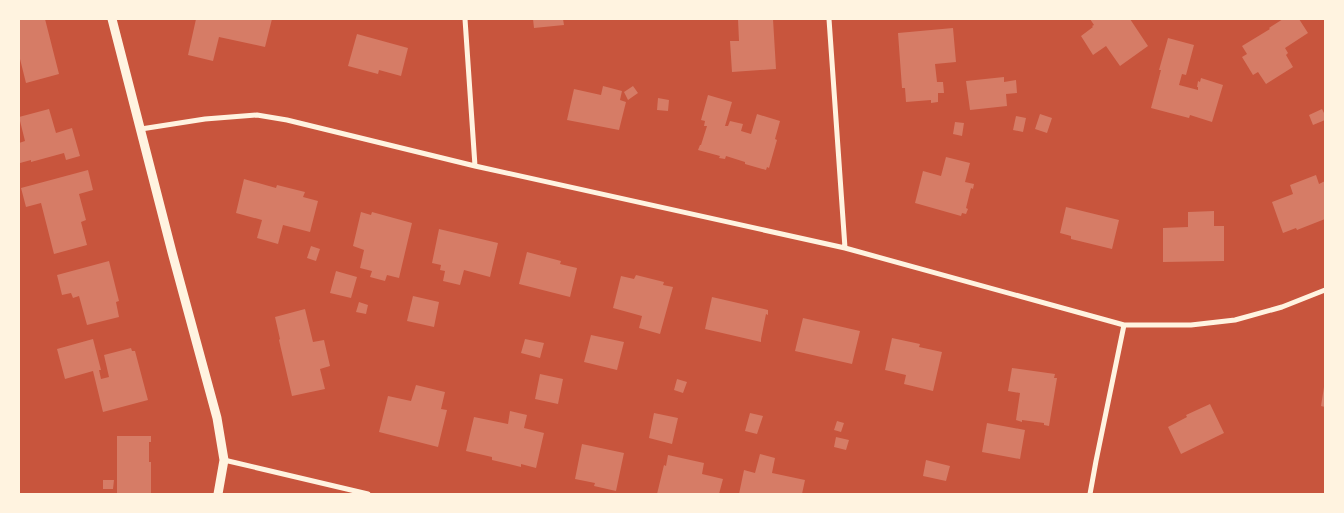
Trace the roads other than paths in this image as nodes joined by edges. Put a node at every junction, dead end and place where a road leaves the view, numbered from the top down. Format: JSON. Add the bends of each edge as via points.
{"nodes":[{"id":1,"x":112,"y":19,"type":"edge"},
{"id":2,"x":465,"y":19,"type":"edge"},
{"id":3,"x":829,"y":19,"type":"edge"},
{"id":4,"x":141,"y":129,"type":"junction"},
{"id":5,"x":475,"y":166,"type":"junction"},
{"id":6,"x":846,"y":248,"type":"junction"},
{"id":7,"x":1325,"y":290,"type":"edge"},
{"id":8,"x":1124,"y":325,"type":"junction"},
{"id":9,"x":224,"y":460,"type":"junction"},
{"id":10,"x":218,"y":494,"type":"edge"},
{"id":11,"x":368,"y":494,"type":"edge"},
{"id":12,"x":1090,"y":494,"type":"edge"}],
"edges":[{"from":1,"to":4,"type":"street"},
{"from":2,"to":5,"type":"street"},
{"from":3,"to":6,"type":"street"},
{"from":4,"to":5,"type":"street","via":[[257,115]]},
{"from":4,"to":9,"type":"street","via":[[217,418]]},
{"from":5,"to":6,"type":"street"},
{"from":6,"to":8,"type":"street"},
{"from":7,"to":8,"type":"street","via":[[1282,307],[1235,320],[1191,325]]},
{"from":8,"to":12,"type":"street"},
{"from":9,"to":10,"type":"street"},
{"from":9,"to":11,"type":"street"}]}
